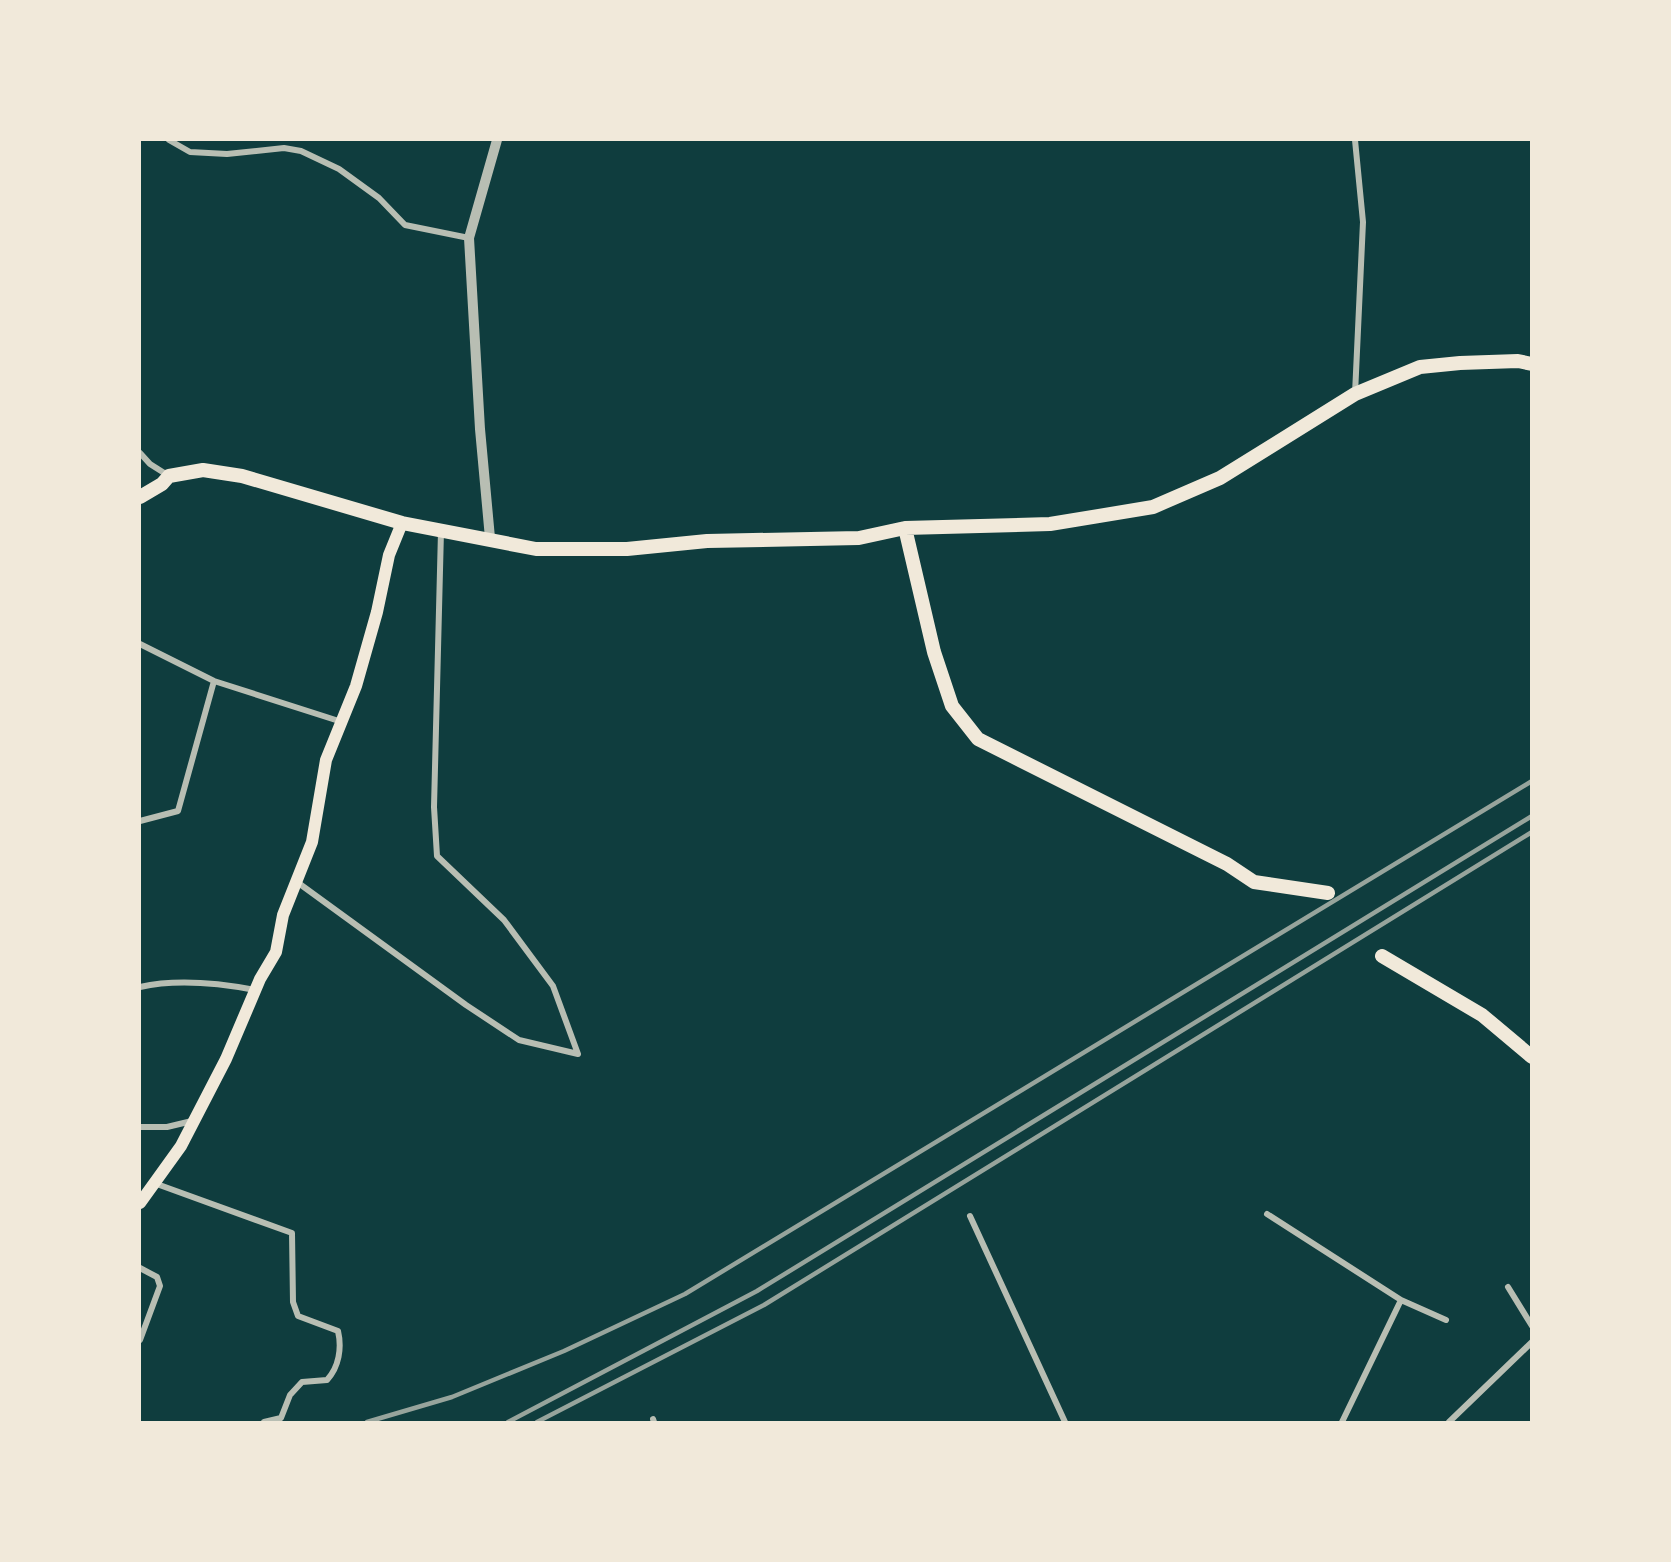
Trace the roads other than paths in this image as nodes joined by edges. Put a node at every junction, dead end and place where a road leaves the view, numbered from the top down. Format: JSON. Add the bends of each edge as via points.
{"nodes":[{"id":1,"x":169,"y":140,"type":"edge"},
{"id":2,"x":497,"y":140,"type":"edge"},
{"id":3,"x":1355,"y":140,"type":"edge"},
{"id":4,"x":469,"y":238,"type":"junction"},
{"id":5,"x":1532,"y":364,"type":"edge"},
{"id":6,"x":1355,"y":394,"type":"junction"},
{"id":7,"x":140,"y":453,"type":"edge"},
{"id":8,"x":169,"y":476,"type":"junction"},
{"id":9,"x":140,"y":497,"type":"edge"},
{"id":10,"x":402,"y":523,"type":"junction"},
{"id":11,"x":905,"y":528,"type":"junction"},
{"id":12,"x":441,"y":530,"type":"junction"},
{"id":13,"x":490,"y":538,"type":"junction"},
{"id":14,"x":140,"y":644,"type":"edge"},
{"id":15,"x":214,"y":681,"type":"junction"},
{"id":16,"x":342,"y":722,"type":"junction"},
{"id":17,"x":140,"y":821,"type":"edge"},
{"id":18,"x":296,"y":882,"type":"junction"},
{"id":19,"x":1328,"y":893,"type":"dead end"},
{"id":20,"x":1382,"y":956,"type":"dead end"},
{"id":21,"x":140,"y":987,"type":"edge"},
{"id":22,"x":255,"y":990,"type":"junction"},
{"id":23,"x":1532,"y":1057,"type":"edge"},
{"id":24,"x":193,"y":1121,"type":"junction"},
{"id":25,"x":140,"y":1127,"type":"edge"},
{"id":26,"x":154,"y":1183,"type":"junction"},
{"id":27,"x":140,"y":1203,"type":"edge"},
{"id":28,"x":1267,"y":1214,"type":"dead end"},
{"id":29,"x":970,"y":1216,"type":"dead end"},
{"id":30,"x":140,"y":1268,"type":"edge"},
{"id":31,"x":1508,"y":1287,"type":"dead end"},
{"id":32,"x":1401,"y":1300,"type":"junction"},
{"id":33,"x":1446,"y":1320,"type":"dead end"},
{"id":34,"x":1532,"y":1326,"type":"edge"},
{"id":35,"x":140,"y":1340,"type":"edge"},
{"id":36,"x":1532,"y":1342,"type":"edge"},
{"id":37,"x":264,"y":1422,"type":"edge"},
{"id":38,"x":1065,"y":1422,"type":"edge"},
{"id":39,"x":1342,"y":1422,"type":"edge"},
{"id":40,"x":1449,"y":1422,"type":"edge"}],
"edges":[{"from":1,"to":4,"type":"street","via":[[190,152],[227,154],[284,148],[301,152],[339,169],[379,198],[405,225]]},
{"from":2,"to":4,"type":"street"},
{"from":3,"to":6,"type":"street","via":[[1363,222]]},
{"from":4,"to":13,"type":"street"},
{"from":5,"to":6,"type":"main road","via":[[1518,361],[1420,367]]},
{"from":6,"to":11,"type":"main road","via":[[1220,478],[1153,507],[1050,524]]},
{"from":7,"to":8,"type":"street"},
{"from":8,"to":9,"type":"main road"},
{"from":8,"to":10,"type":"main road","via":[[203,471],[242,476]]},
{"from":10,"to":12,"type":"main road"},
{"from":10,"to":16,"type":"main road","via":[[389,555],[377,612]]},
{"from":11,"to":13,"type":"main road","via":[[859,538],[707,541],[627,549],[536,549]]},
{"from":11,"to":19,"type":"main road","via":[[934,652],[952,706],[978,739],[1227,864],[1254,882]]},
{"from":12,"to":13,"type":"main road"},
{"from":12,"to":18,"type":"street","via":[[434,807],[437,856],[504,920],[553,986],[578,1054],[519,1040]]},
{"from":14,"to":15,"type":"street"},
{"from":15,"to":16,"type":"street"},
{"from":15,"to":17,"type":"street","via":[[177,811]]},
{"from":16,"to":18,"type":"main road","via":[[326,760],[312,842]]},
{"from":18,"to":22,"type":"main road","via":[[276,952]]},
{"from":20,"to":23,"type":"main road","via":[[1482,1015]]},
{"from":21,"to":22,"type":"street","via":[[169,983]]},
{"from":22,"to":24,"type":"main road","via":[[226,1059]]},
{"from":24,"to":25,"type":"street","via":[[167,1127]]},
{"from":24,"to":26,"type":"main road","via":[[182,1146]]},
{"from":26,"to":27,"type":"main road"},
{"from":26,"to":37,"type":"street","via":[[292,1233],[293,1302],[298,1316],[338,1331],[341,1343],[334,1372],[327,1380],[302,1382],[290,1395],[281,1418]]},
{"from":28,"to":32,"type":"street"},
{"from":29,"to":38,"type":"street"},
{"from":30,"to":35,"type":"street","via":[[157,1277],[160,1286]]},
{"from":31,"to":34,"type":"street"},
{"from":32,"to":33,"type":"street"},
{"from":32,"to":39,"type":"street"},
{"from":36,"to":40,"type":"street"}]}
